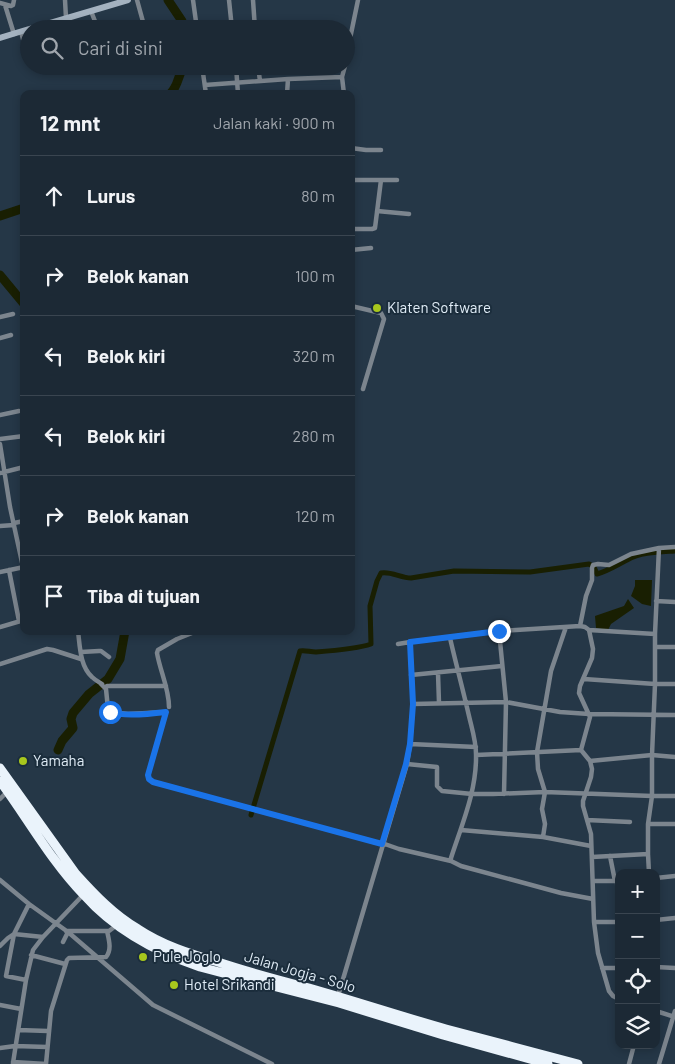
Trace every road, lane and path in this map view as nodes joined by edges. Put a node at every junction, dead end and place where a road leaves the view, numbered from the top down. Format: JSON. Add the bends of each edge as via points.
{"nodes":[{"id":1,"x":14,"y":0,"type":"edge"},
{"id":2,"x":65,"y":0,"type":"edge"},
{"id":3,"x":128,"y":0,"type":"edge"},
{"id":4,"x":137,"y":0,"type":"edge"},
{"id":5,"x":193,"y":0,"type":"edge"},
{"id":6,"x":230,"y":0,"type":"edge"},
{"id":7,"x":253,"y":0,"type":"edge"},
{"id":8,"x":358,"y":0,"type":"edge"},
{"id":9,"x":116,"y":2,"type":"edge"},
{"id":10,"x":2,"y":4,"type":"edge"},
{"id":11,"x":91,"y":11,"type":"junction"},
{"id":12,"x":66,"y":18,"type":"junction"},
{"id":13,"x":59,"y":20,"type":"edge"},
{"id":14,"x":94,"y":20,"type":"edge"},
{"id":15,"x":143,"y":20,"type":"edge"},
{"id":16,"x":196,"y":20,"type":"edge"},
{"id":17,"x":231,"y":20,"type":"edge"},
{"id":18,"x":254,"y":20,"type":"edge"},
{"id":19,"x":354,"y":20,"type":"edge"},
{"id":20,"x":18,"y":33,"type":"junction"},
{"id":21,"x":0,"y":38,"type":"edge"},
{"id":22,"x":20,"y":38,"type":"edge"},
{"id":23,"x":203,"y":75,"type":"edge"},
{"id":24,"x":237,"y":75,"type":"edge"},
{"id":25,"x":259,"y":75,"type":"edge"},
{"id":26,"x":342,"y":77,"type":"joint"},
{"id":27,"x":288,"y":79,"type":"junction"},
{"id":28,"x":260,"y":81,"type":"junction"},
{"id":29,"x":238,"y":82,"type":"junction"},
{"id":30,"x":205,"y":85,"type":"junction"},
{"id":31,"x":206,"y":90,"type":"edge"},
{"id":32,"x":238,"y":90,"type":"edge"},
{"id":33,"x":287,"y":90,"type":"edge"},
{"id":34,"x":344,"y":90,"type":"edge"},
{"id":35,"x":355,"y":149,"type":"edge"},
{"id":36,"x":381,"y":150,"type":"dead end"},
{"id":37,"x":355,"y":180,"type":"edge"},
{"id":38,"x":380,"y":180,"type":"junction"},
{"id":39,"x":397,"y":180,"type":"dead end"},
{"id":40,"x":377,"y":211,"type":"junction"},
{"id":41,"x":409,"y":214,"type":"dead end"},
{"id":42,"x":355,"y":229,"type":"edge"},
{"id":43,"x":371,"y":248,"type":"dead end"},
{"id":44,"x":355,"y":250,"type":"edge"},
{"id":45,"x":355,"y":307,"type":"edge"},
{"id":46,"x":13,"y":314,"type":"dead end"},
{"id":47,"x":0,"y":317,"type":"edge"},
{"id":48,"x":11,"y":336,"type":"dead end"},
{"id":49,"x":0,"y":338,"type":"edge"},
{"id":50,"x":363,"y":389,"type":"dead end"},
{"id":51,"x":19,"y":412,"type":"dead end"},
{"id":52,"x":0,"y":415,"type":"edge"},
{"id":53,"x":20,"y":436,"type":"edge"},
{"id":54,"x":0,"y":439,"type":"edge"},
{"id":55,"x":0,"y":444,"type":"edge"},
{"id":56,"x":20,"y":469,"type":"edge"},
{"id":57,"x":2,"y":472,"type":"edge"},
{"id":58,"x":20,"y":522,"type":"edge"},
{"id":59,"x":14,"y":524,"type":"junction"},
{"id":60,"x":0,"y":526,"type":"edge"},
{"id":61,"x":675,"y":547,"type":"edge"},
{"id":62,"x":659,"y":548,"type":"junction"},
{"id":63,"x":20,"y":553,"type":"edge"},
{"id":64,"x":20,"y":568,"type":"edge"},
{"id":65,"x":9,"y":570,"type":"junction"},
{"id":66,"x":0,"y":572,"type":"edge"},
{"id":67,"x":656,"y":601,"type":"junction"},
{"id":68,"x":675,"y":602,"type":"edge"},
{"id":69,"x":20,"y":613,"type":"edge"},
{"id":70,"x":20,"y":622,"type":"edge"},
{"id":71,"x":580,"y":626,"type":"junction"},
{"id":72,"x":0,"y":627,"type":"edge"},
{"id":73,"x":566,"y":627,"type":"junction"},
{"id":74,"x":589,"y":630,"type":"junction"},
{"id":75,"x":499,"y":631,"type":"junction"},
{"id":76,"x":655,"y":634,"type":"junction"},
{"id":77,"x":79,"y":635,"type":"edge"},
{"id":78,"x":187,"y":635,"type":"edge"},
{"id":79,"x":450,"y":638,"type":"junction"},
{"id":80,"x":410,"y":642,"type":"junction"},
{"id":81,"x":398,"y":644,"type":"dead end"},
{"id":82,"x":655,"y":647,"type":"junction"},
{"id":83,"x":675,"y":647,"type":"edge"},
{"id":84,"x":81,"y":652,"type":"junction"},
{"id":85,"x":109,"y":657,"type":"dead end"},
{"id":86,"x":81,"y":659,"type":"junction"},
{"id":87,"x":0,"y":664,"type":"edge"},
{"id":88,"x":502,"y":666,"type":"junction"},
{"id":89,"x":458,"y":671,"type":"junction"},
{"id":90,"x":438,"y":673,"type":"junction"},
{"id":91,"x":411,"y":675,"type":"junction"},
{"id":92,"x":675,"y":677,"type":"edge"},
{"id":93,"x":584,"y":678,"type":"junction"},
{"id":94,"x":655,"y":684,"type":"junction"},
{"id":95,"x":675,"y":684,"type":"edge"},
{"id":96,"x":103,"y":685,"type":"junction"},
{"id":97,"x":166,"y":686,"type":"junction"},
{"id":98,"x":506,"y":702,"type":"junction"},
{"id":99,"x":438,"y":703,"type":"junction"},
{"id":100,"x":466,"y":703,"type":"junction"},
{"id":101,"x":413,"y":704,"type":"junction"},
{"id":102,"x":169,"y":707,"type":"dead end"},
{"id":103,"x":545,"y":710,"type":"junction"},
{"id":104,"x":589,"y":714,"type":"junction"},
{"id":105,"x":654,"y":715,"type":"junction"},
{"id":106,"x":675,"y":715,"type":"edge"},
{"id":107,"x":410,"y":744,"type":"junction"},
{"id":108,"x":476,"y":747,"type":"junction"},
{"id":109,"x":581,"y":750,"type":"junction"},
{"id":110,"x":537,"y":752,"type":"junction"},
{"id":111,"x":504,"y":754,"type":"junction"},
{"id":112,"x":476,"y":755,"type":"junction"},
{"id":113,"x":652,"y":755,"type":"junction"},
{"id":114,"x":675,"y":757,"type":"edge"},
{"id":115,"x":590,"y":761,"type":"junction"},
{"id":116,"x":406,"y":764,"type":"junction"},
{"id":117,"x":0,"y":768,"type":"edge"},
{"id":118,"x":0,"y":781,"type":"edge"},
{"id":119,"x":8,"y":791,"type":"junction"},
{"id":120,"x":545,"y":792,"type":"junction"},
{"id":121,"x":472,"y":794,"type":"junction"},
{"id":122,"x":504,"y":794,"type":"junction"},
{"id":123,"x":586,"y":794,"type":"junction"},
{"id":124,"x":652,"y":796,"type":"junction"},
{"id":125,"x":675,"y":796,"type":"edge"},
{"id":126,"x":0,"y":799,"type":"edge"},
{"id":127,"x":587,"y":820,"type":"junction"},
{"id":128,"x":630,"y":822,"type":"dead end"},
{"id":129,"x":648,"y":824,"type":"junction"},
{"id":130,"x":675,"y":824,"type":"edge"},
{"id":131,"x":461,"y":830,"type":"junction"},
{"id":132,"x":543,"y":837,"type":"junction"},
{"id":133,"x":382,"y":843,"type":"junction"},
{"id":134,"x":591,"y":846,"type":"junction"},
{"id":135,"x":648,"y":854,"type":"junction"},
{"id":136,"x":610,"y":856,"type":"junction"},
{"id":137,"x":592,"y":857,"type":"junction"},
{"id":138,"x":451,"y":861,"type":"junction"},
{"id":139,"x":649,"y":869,"type":"edge"},
{"id":140,"x":615,"y":874,"type":"edge"},
{"id":141,"x":675,"y":876,"type":"edge"},
{"id":142,"x":660,"y":878,"type":"edge"},
{"id":143,"x":0,"y":880,"type":"edge"},
{"id":144,"x":592,"y":881,"type":"junction"},
{"id":145,"x":615,"y":881,"type":"edge"},
{"id":146,"x":83,"y":895,"type":"junction"},
{"id":147,"x":593,"y":899,"type":"junction"},
{"id":148,"x":28,"y":903,"type":"junction"},
{"id":149,"x":675,"y":918,"type":"edge"},
{"id":150,"x":660,"y":920,"type":"edge"},
{"id":151,"x":594,"y":922,"type":"junction"},
{"id":152,"x":615,"y":922,"type":"edge"},
{"id":153,"x":55,"y":923,"type":"junction"},
{"id":154,"x":117,"y":925,"type":"junction"},
{"id":155,"x":107,"y":931,"type":"junction"},
{"id":156,"x":67,"y":932,"type":"junction"},
{"id":157,"x":14,"y":934,"type":"junction"},
{"id":158,"x":43,"y":937,"type":"junction"},
{"id":159,"x":63,"y":942,"type":"dead end"},
{"id":160,"x":0,"y":946,"type":"edge"},
{"id":161,"x":32,"y":955,"type":"junction"},
{"id":162,"x":97,"y":958,"type":"junction"},
{"id":163,"x":65,"y":964,"type":"junction"},
{"id":164,"x":660,"y":967,"type":"edge"},
{"id":165,"x":602,"y":968,"type":"junction"},
{"id":166,"x":615,"y":968,"type":"edge"},
{"id":167,"x":675,"y":968,"type":"edge"},
{"id":168,"x":0,"y":974,"type":"edge"},
{"id":169,"x":6,"y":976,"type":"junction"},
{"id":170,"x":26,"y":980,"type":"junction"},
{"id":171,"x":338,"y":996,"type":"junction"},
{"id":172,"x":615,"y":997,"type":"edge"},
{"id":173,"x":0,"y":1006,"type":"edge"},
{"id":174,"x":21,"y":1009,"type":"junction"},
{"id":175,"x":660,"y":1011,"type":"edge"},
{"id":176,"x":675,"y":1015,"type":"edge"},
{"id":177,"x":18,"y":1030,"type":"junction"},
{"id":178,"x":48,"y":1031,"type":"junction"},
{"id":179,"x":15,"y":1046,"type":"junction"},
{"id":180,"x":47,"y":1047,"type":"junction"},
{"id":181,"x":0,"y":1048,"type":"edge"},
{"id":182,"x":633,"y":1049,"type":"edge"},
{"id":183,"x":13,"y":1063,"type":"edge"},
{"id":184,"x":27,"y":1063,"type":"edge"},
{"id":185,"x":272,"y":1064,"type":"edge"},
{"id":186,"x":548,"y":1064,"type":"edge"},
{"id":187,"x":578,"y":1064,"type":"edge"},
{"id":188,"x":629,"y":1064,"type":"edge"},
{"id":189,"x":660,"y":1064,"type":"edge"}],
"edges":[{"from":1,"to":10,"type":"street","via":[[12,5]]},
{"from":2,"to":12,"type":"street"},
{"from":3,"to":9,"type":"street"},
{"from":4,"to":15,"type":"street"},
{"from":5,"to":16,"type":"street"},
{"from":6,"to":17,"type":"street"},
{"from":7,"to":18,"type":"street"},
{"from":8,"to":19,"type":"street"},
{"from":9,"to":11,"type":"street"},
{"from":10,"to":20,"type":"street"},
{"from":11,"to":12,"type":"street"},
{"from":11,"to":14,"type":"street"},
{"from":12,"to":13,"type":"street"},
{"from":20,"to":21,"type":"street"},
{"from":20,"to":22,"type":"street"},
{"from":23,"to":30,"type":"street"},
{"from":24,"to":29,"type":"street"},
{"from":25,"to":28,"type":"street"},
{"from":26,"to":27,"type":"street"},
{"from":26,"to":34,"type":"street"},
{"from":27,"to":28,"type":"street"},
{"from":27,"to":33,"type":"street"},
{"from":28,"to":29,"type":"street"},
{"from":29,"to":30,"type":"street"},
{"from":29,"to":32,"type":"street"},
{"from":30,"to":31,"type":"street"},
{"from":35,"to":36,"type":"street"},
{"from":37,"to":38,"type":"street"},
{"from":38,"to":39,"type":"street"},
{"from":38,"to":40,"type":"street"},
{"from":40,"to":41,"type":"street"},
{"from":40,"to":42,"type":"street","via":[[374,229]]},
{"from":43,"to":44,"type":"street"},
{"from":45,"to":50,"type":"street","via":[[381,313],[384,319]]},
{"from":46,"to":47,"type":"street"},
{"from":48,"to":49,"type":"street"},
{"from":51,"to":52,"type":"street"},
{"from":53,"to":54,"type":"street"},
{"from":55,"to":57,"type":"street"},
{"from":56,"to":57,"type":"street"},
{"from":57,"to":59,"type":"street"},
{"from":58,"to":59,"type":"street"},
{"from":59,"to":60,"type":"street"},
{"from":59,"to":63,"type":"street"},
{"from":61,"to":62,"type":"street"},
{"from":62,"to":67,"type":"street"},
{"from":62,"to":71,"type":"street","via":[[630,554],[609,564],[594,564]]},
{"from":64,"to":65,"type":"street"},
{"from":65,"to":66,"type":"street"},
{"from":65,"to":69,"type":"street"},
{"from":67,"to":68,"type":"street"},
{"from":67,"to":76,"type":"street"},
{"from":70,"to":72,"type":"street"},
{"from":71,"to":73,"type":"street"},
{"from":71,"to":74,"type":"street"},
{"from":73,"to":75,"type":"street"},
{"from":73,"to":103,"type":"street","via":[[551,671]]},
{"from":74,"to":76,"type":"street"},
{"from":74,"to":93,"type":"street","via":[[593,649]]},
{"from":75,"to":79,"type":"street"},
{"from":75,"to":88,"type":"street"},
{"from":76,"to":82,"type":"street"},
{"from":77,"to":84,"type":"street"},
{"from":78,"to":97,"type":"street","via":[[158,650]]},
{"from":79,"to":80,"type":"street"},
{"from":79,"to":89,"type":"street"},
{"from":80,"to":81,"type":"street"},
{"from":80,"to":91,"type":"street"},
{"from":82,"to":83,"type":"street"},
{"from":82,"to":94,"type":"street"},
{"from":84,"to":85,"type":"street","via":[[102,651]]},
{"from":84,"to":86,"type":"street"},
{"from":86,"to":87,"type":"street","via":[[47,649]]},
{"from":86,"to":96,"type":"street","via":[[92,677]]},
{"from":88,"to":89,"type":"street"},
{"from":88,"to":98,"type":"street"},
{"from":89,"to":90,"type":"street"},
{"from":89,"to":100,"type":"street"},
{"from":90,"to":91,"type":"street"},
{"from":90,"to":99,"type":"street"},
{"from":91,"to":101,"type":"street"},
{"from":92,"to":95,"type":"street"},
{"from":93,"to":94,"type":"street"},
{"from":93,"to":104,"type":"street","via":[[579,693]]},
{"from":94,"to":95,"type":"street"},
{"from":94,"to":105,"type":"street"},
{"from":96,"to":97,"type":"street"},
{"from":96,"to":133,"type":"street","via":[[111,712],[166,712],[148,775],[153,782]]},
{"from":97,"to":102,"type":"street"},
{"from":98,"to":100,"type":"street"},
{"from":98,"to":103,"type":"street"},
{"from":98,"to":111,"type":"street"},
{"from":99,"to":100,"type":"street"},
{"from":99,"to":101,"type":"street"},
{"from":100,"to":108,"type":"street"},
{"from":101,"to":107,"type":"street"},
{"from":103,"to":104,"type":"street"},
{"from":103,"to":110,"type":"street"},
{"from":104,"to":105,"type":"street"},
{"from":104,"to":109,"type":"street"},
{"from":105,"to":106,"type":"street"},
{"from":105,"to":113,"type":"street"},
{"from":107,"to":108,"type":"street"},
{"from":107,"to":116,"type":"street"},
{"from":108,"to":112,"type":"street"},
{"from":109,"to":110,"type":"street"},
{"from":109,"to":115,"type":"street"},
{"from":110,"to":111,"type":"street"},
{"from":110,"to":120,"type":"street"},
{"from":111,"to":112,"type":"street"},
{"from":111,"to":122,"type":"street"},
{"from":112,"to":121,"type":"street"},
{"from":113,"to":114,"type":"street"},
{"from":113,"to":115,"type":"street"},
{"from":113,"to":124,"type":"street"},
{"from":115,"to":123,"type":"street","via":[[592,769]]},
{"from":116,"to":121,"type":"street","via":[[436,766],[439,789]]},
{"from":116,"to":133,"type":"street"},
{"from":117,"to":171,"type":"highway","name":"Jalan Jogja - Solo","via":[[76,874],[106,906],[138,929],[183,951]]},
{"from":118,"to":119,"type":"highway"},
{"from":119,"to":126,"type":"street"},
{"from":119,"to":146,"type":"highway"},
{"from":120,"to":122,"type":"street"},
{"from":120,"to":123,"type":"street"},
{"from":120,"to":132,"type":"street"},
{"from":121,"to":122,"type":"street"},
{"from":121,"to":131,"type":"street"},
{"from":123,"to":124,"type":"street"},
{"from":123,"to":127,"type":"street","via":[[583,806]]},
{"from":124,"to":125,"type":"street"},
{"from":124,"to":129,"type":"street"},
{"from":127,"to":128,"type":"street"},
{"from":127,"to":134,"type":"street"},
{"from":129,"to":130,"type":"street"},
{"from":129,"to":135,"type":"street"},
{"from":131,"to":132,"type":"street"},
{"from":131,"to":138,"type":"street"},
{"from":132,"to":134,"type":"street"},
{"from":133,"to":138,"type":"street"},
{"from":133,"to":171,"type":"street"},
{"from":134,"to":137,"type":"street"},
{"from":135,"to":136,"type":"street"},
{"from":135,"to":139,"type":"street"},
{"from":136,"to":137,"type":"street"},
{"from":136,"to":140,"type":"street"},
{"from":137,"to":144,"type":"street"},
{"from":138,"to":147,"type":"street"},
{"from":141,"to":142,"type":"street"},
{"from":143,"to":148,"type":"street"},
{"from":144,"to":145,"type":"street"},
{"from":144,"to":147,"type":"street"},
{"from":146,"to":153,"type":"street"},
{"from":146,"to":154,"type":"highway"},
{"from":147,"to":151,"type":"street"},
{"from":148,"to":153,"type":"street"},
{"from":148,"to":157,"type":"street"},
{"from":149,"to":150,"type":"street"},
{"from":151,"to":152,"type":"street"},
{"from":151,"to":165,"type":"street"},
{"from":153,"to":156,"type":"street"},
{"from":153,"to":158,"type":"street"},
{"from":154,"to":155,"type":"street"},
{"from":154,"to":186,"type":"highway","via":[[157,950],[192,964]]},
{"from":155,"to":156,"type":"street"},
{"from":155,"to":162,"type":"street","via":[[108,954]]},
{"from":156,"to":159,"type":"street"},
{"from":156,"to":162,"type":"street"},
{"from":157,"to":158,"type":"street"},
{"from":157,"to":160,"type":"street"},
{"from":157,"to":169,"type":"street"},
{"from":158,"to":161,"type":"street"},
{"from":161,"to":163,"type":"street"},
{"from":161,"to":170,"type":"street"},
{"from":162,"to":163,"type":"street","via":[[69,958]]},
{"from":162,"to":185,"type":"street","via":[[153,1005]]},
{"from":163,"to":178,"type":"street"},
{"from":164,"to":167,"type":"street"},
{"from":165,"to":166,"type":"street"},
{"from":165,"to":172,"type":"street","via":[[609,991]]},
{"from":168,"to":169,"type":"street"},
{"from":169,"to":170,"type":"street"},
{"from":170,"to":174,"type":"street"},
{"from":171,"to":187,"type":"highway","name":"Jalan Jogja - Solo"},
{"from":173,"to":174,"type":"street"},
{"from":174,"to":177,"type":"street"},
{"from":175,"to":176,"type":"street"},
{"from":176,"to":189,"type":"street"},
{"from":177,"to":178,"type":"street"},
{"from":177,"to":179,"type":"street"},
{"from":178,"to":180,"type":"street"},
{"from":179,"to":180,"type":"street"},
{"from":179,"to":181,"type":"street"},
{"from":179,"to":183,"type":"street"},
{"from":180,"to":184,"type":"street","via":[[46,1064]]},
{"from":182,"to":188,"type":"street"},
{"from":183,"to":184,"type":"street"}]}
